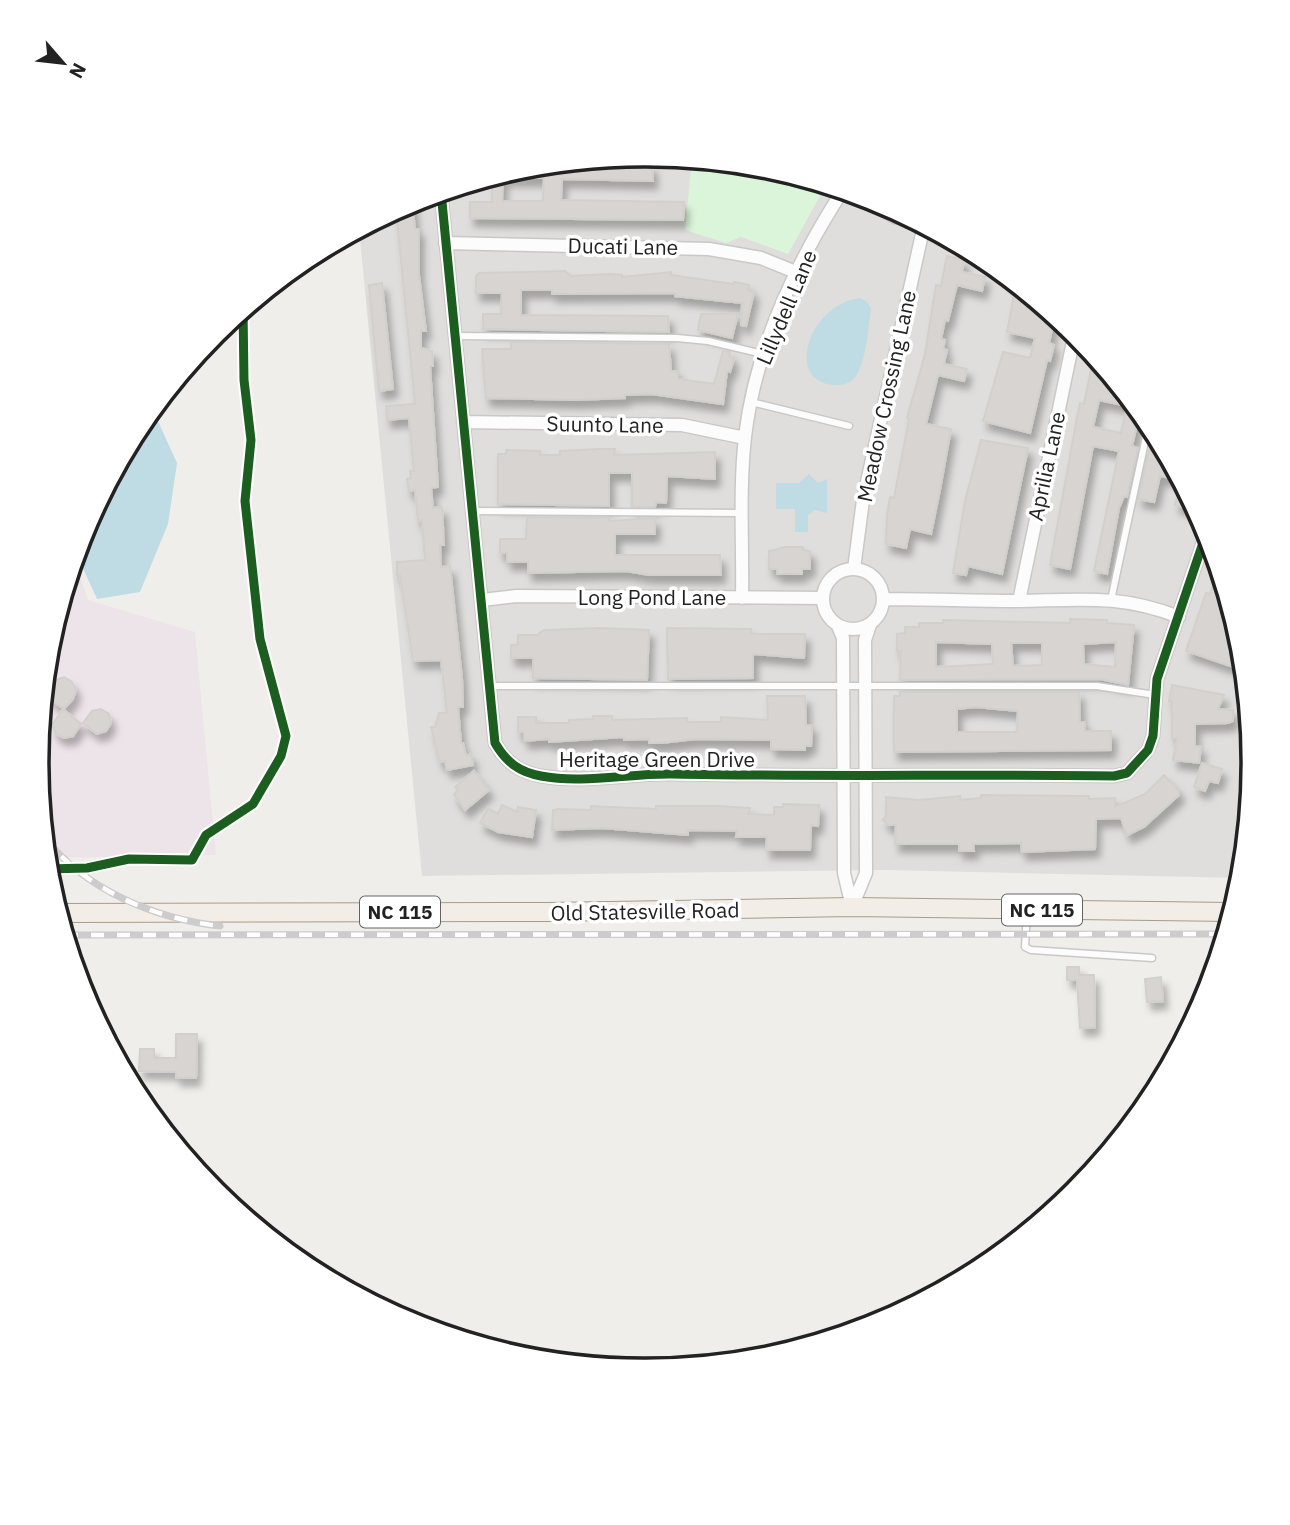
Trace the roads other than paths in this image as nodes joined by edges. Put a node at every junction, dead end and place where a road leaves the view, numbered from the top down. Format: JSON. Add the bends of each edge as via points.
{"nodes":[{"id":1,"x":838,"y":199,"type":"edge"},
{"id":2,"x":443,"y":202,"type":"edge"},
{"id":3,"x":922,"y":235,"type":"edge"},
{"id":4,"x":445,"y":243,"type":"junction"},
{"id":5,"x":798,"y":272,"type":"junction"},
{"id":6,"x":455,"y":336,"type":"junction"},
{"id":7,"x":1072,"y":347,"type":"edge"},
{"id":8,"x":763,"y":354,"type":"junction"},
{"id":9,"x":751,"y":402,"type":"junction"},
{"id":10,"x":463,"y":422,"type":"junction"},
{"id":11,"x":849,"y":426,"type":"dead end"},
{"id":12,"x":745,"y":438,"type":"junction"},
{"id":13,"x":1146,"y":439,"type":"edge"},
{"id":14,"x":472,"y":511,"type":"junction"},
{"id":15,"x":743,"y":513,"type":"junction"},
{"id":16,"x":1201,"y":549,"type":"edge"},
{"id":17,"x":855,"y":569,"type":"junction"},
{"id":18,"x":742,"y":598,"type":"junction"},
{"id":19,"x":823,"y":598,"type":"junction"},
{"id":20,"x":884,"y":599,"type":"junction"},
{"id":21,"x":482,"y":600,"type":"junction"},
{"id":22,"x":1111,"y":600,"type":"junction"},
{"id":23,"x":1019,"y":601,"type":"junction"},
{"id":24,"x":1179,"y":617,"type":"junction"},
{"id":25,"x":870,"y":625,"type":"junction"},
{"id":26,"x":838,"y":626,"type":"junction"},
{"id":27,"x":864,"y":685,"type":"junction"},
{"id":28,"x":489,"y":686,"type":"junction"},
{"id":29,"x":842,"y":686,"type":"junction"},
{"id":30,"x":1154,"y":695,"type":"junction"},
{"id":31,"x":846,"y":778,"type":"junction"},
{"id":32,"x":865,"y":778,"type":"junction"},
{"id":33,"x":852,"y":907,"type":"junction"},
{"id":34,"x":1027,"y":910,"type":"junction"},
{"id":35,"x":1222,"y":912,"type":"edge"},
{"id":36,"x":68,"y":913,"type":"edge"},
{"id":37,"x":1152,"y":958,"type":"dead end"}],
"edges":[{"from":1,"to":5,"type":"street","name":"Lillydell Lane"},
{"from":2,"to":4,"type":"street","name":"Heritage Green Drive"},
{"from":3,"to":17,"type":"street","name":"Meadow Crossing Lane","via":[[863,500]]},
{"from":4,"to":5,"type":"street","name":"Ducati Lane","via":[[696,248],[736,252]]},
{"from":4,"to":6,"type":"street","name":"Heritage Green Drive"},
{"from":5,"to":8,"type":"street","name":"Lillydell Lane"},
{"from":6,"to":8,"type":"lane","via":[[677,338]]},
{"from":6,"to":10,"type":"street","name":"Heritage Green Drive"},
{"from":7,"to":23,"type":"street","name":"Aprilia Lane"},
{"from":8,"to":9,"type":"street","name":"Lillydell Lane"},
{"from":9,"to":11,"type":"lane"},
{"from":9,"to":12,"type":"street","name":"Lillydell Lane"},
{"from":10,"to":12,"type":"street","name":"Suunto Lane","via":[[682,425]]},
{"from":10,"to":14,"type":"street","name":"Heritage Green Drive"},
{"from":12,"to":15,"type":"street","name":"Lillydell Lane"},
{"from":13,"to":22,"type":"lane"},
{"from":14,"to":15,"type":"lane"},
{"from":14,"to":21,"type":"street","name":"Heritage Green Drive"},
{"from":15,"to":18,"type":"street","name":"Lillydell Lane"},
{"from":16,"to":24,"type":"street","name":"Heritage Green Drive"},
{"from":17,"to":19,"type":"street","via":[[833,577]]},
{"from":17,"to":20,"type":"street","via":[[877,579]]},
{"from":18,"to":19,"type":"street","name":"Long Pond Lane"},
{"from":18,"to":21,"type":"street","name":"Long Pond Lane","via":[[516,596]]},
{"from":19,"to":26,"type":"street"},
{"from":20,"to":23,"type":"street"},
{"from":20,"to":25,"type":"street"},
{"from":21,"to":28,"type":"street","name":"Heritage Green Drive"},
{"from":22,"to":23,"type":"street"},
{"from":22,"to":24,"type":"street","via":[[1138,602]]},
{"from":24,"to":30,"type":"street","name":"Heritage Green Drive"},
{"from":25,"to":26,"type":"street"},
{"from":25,"to":27,"type":"street","via":[[864,640]]},
{"from":26,"to":29,"type":"street","via":[[843,638]]},
{"from":27,"to":29,"type":"lane"},
{"from":27,"to":30,"type":"lane","via":[[1097,686]]},
{"from":27,"to":32,"type":"street"},
{"from":28,"to":29,"type":"lane"},
{"from":28,"to":31,"type":"street","name":"Heritage Green Drive","via":[[495,743],[513,766],[527,773],[562,778],[651,774]]},
{"from":29,"to":31,"type":"street"},
{"from":30,"to":32,"type":"street","name":"Heritage Green Drive","via":[[1153,736],[1148,750],[1127,773]]},
{"from":31,"to":32,"type":"street","name":"Heritage Green Drive"},
{"from":31,"to":33,"type":"street","via":[[845,873]]},
{"from":32,"to":33,"type":"street","via":[[866,873]]},
{"from":33,"to":34,"type":"main road","name":"Old Statesville Road","number":"NC 115"},
{"from":33,"to":36,"type":"main road","name":"Old Statesville Road","number":"NC 115"},
{"from":34,"to":35,"type":"main road","name":"Old Statesville Road","number":"NC 115"},
{"from":34,"to":37,"type":"lane","via":[[1025,947],[1031,950]]}]}
